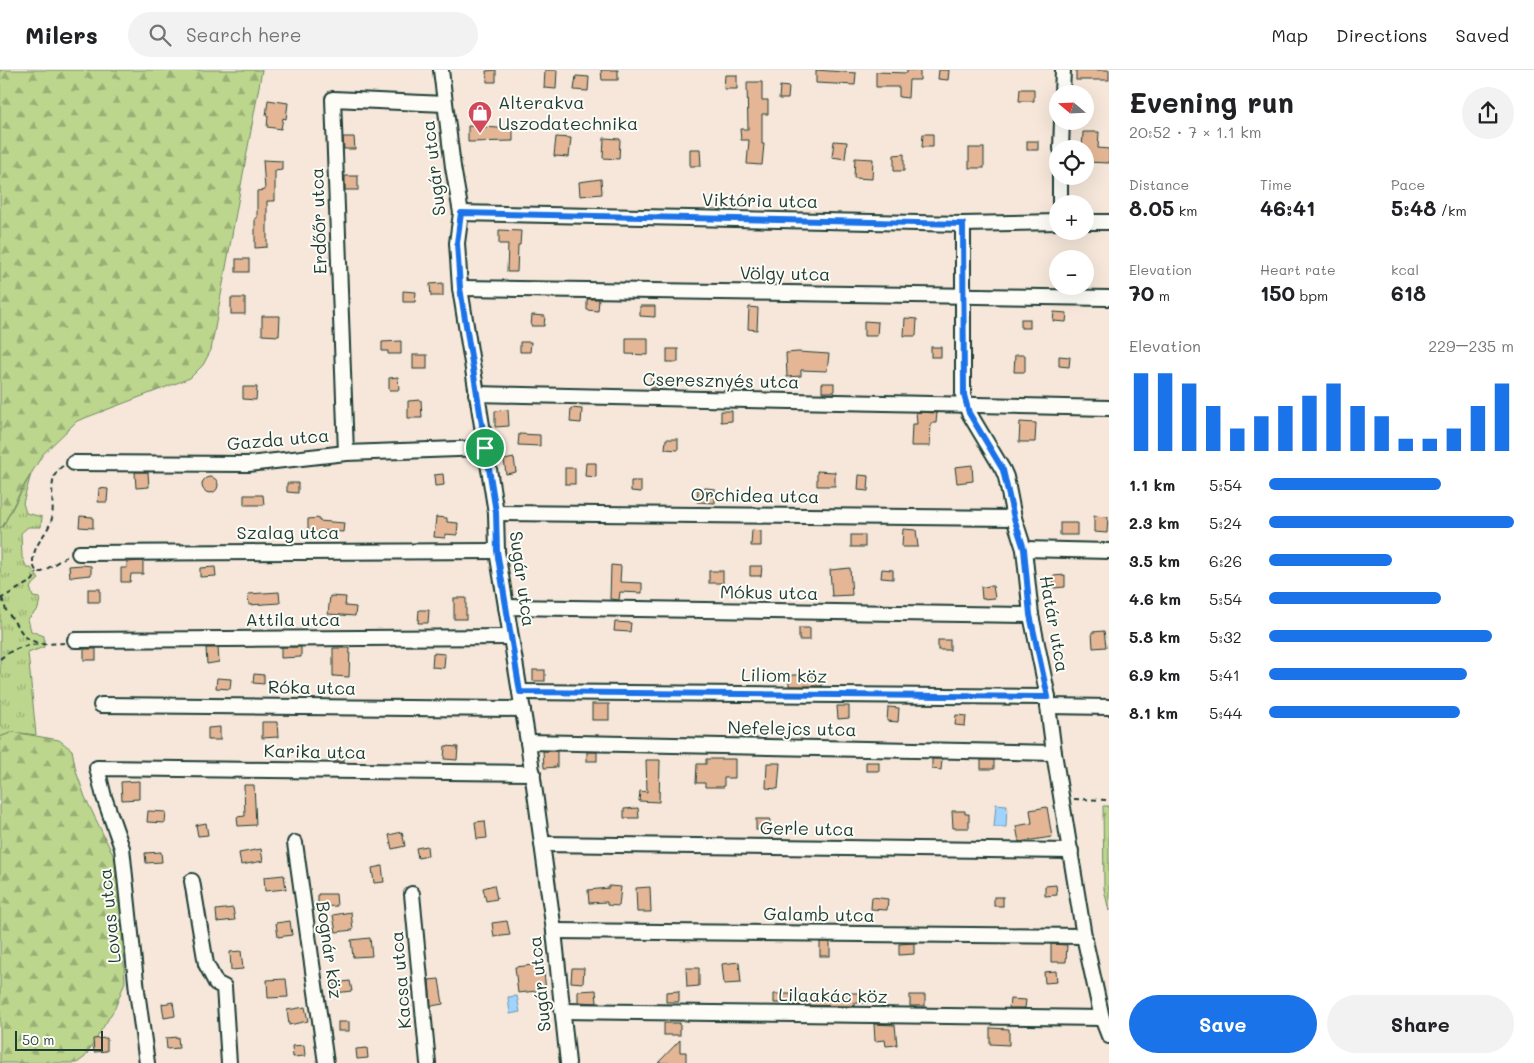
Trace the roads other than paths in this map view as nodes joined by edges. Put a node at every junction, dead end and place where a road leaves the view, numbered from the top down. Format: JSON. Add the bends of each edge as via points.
{"nodes":[{"id":1,"x":441,"y":70,"type":"edge"},
{"id":2,"x":1063,"y":70,"type":"edge"},
{"id":3,"x":1062,"y":85,"type":"edge"},
{"id":4,"x":445,"y":104,"type":"junction"},
{"id":5,"x":461,"y":213,"type":"junction"},
{"id":6,"x":1049,"y":222,"type":"edge"},
{"id":7,"x":1094,"y":222,"type":"edge"},
{"id":8,"x":1109,"y":222,"type":"edge"},
{"id":9,"x":963,"y":224,"type":"junction"},
{"id":10,"x":460,"y":288,"type":"junction"},
{"id":11,"x":963,"y":295,"type":"junction"},
{"id":12,"x":1109,"y":298,"type":"edge"},
{"id":13,"x":476,"y":394,"type":"junction"},
{"id":14,"x":966,"y":404,"type":"junction"},
{"id":15,"x":1109,"y":408,"type":"edge"},
{"id":16,"x":485,"y":448,"type":"junction"},
{"id":17,"x":346,"y":453,"type":"junction"},
{"id":18,"x":74,"y":463,"type":"road end"},
{"id":19,"x":496,"y":512,"type":"junction"},
{"id":20,"x":1014,"y":518,"type":"junction"},
{"id":21,"x":1024,"y":549,"type":"junction"},
{"id":22,"x":497,"y":551,"type":"junction"},
{"id":23,"x":1109,"y":551,"type":"edge"},
{"id":24,"x":79,"y":552,"type":"road end"},
{"id":25,"x":506,"y":607,"type":"junction"},
{"id":26,"x":1030,"y":615,"type":"junction"},
{"id":27,"x":511,"y":637,"type":"junction"},
{"id":28,"x":75,"y":640,"type":"road end"},
{"id":29,"x":520,"y":692,"type":"junction"},
{"id":30,"x":1048,"y":702,"type":"junction"},
{"id":31,"x":101,"y":705,"type":"dead end"},
{"id":32,"x":1109,"y":707,"type":"edge"},
{"id":33,"x":523,"y":709,"type":"junction"},
{"id":34,"x":528,"y":742,"type":"junction"},
{"id":35,"x":1054,"y":753,"type":"junction"},
{"id":36,"x":97,"y":768,"type":"joint"},
{"id":37,"x":532,"y":774,"type":"junction"},
{"id":38,"x":296,"y":842,"type":"dead end"},
{"id":39,"x":542,"y":844,"type":"junction"},
{"id":40,"x":1071,"y":851,"type":"junction"},
{"id":41,"x":192,"y":881,"type":"dead end"},
{"id":42,"x":412,"y":894,"type":"dead end"},
{"id":43,"x":554,"y":931,"type":"junction"},
{"id":44,"x":1084,"y":936,"type":"junction"},
{"id":45,"x":562,"y":1011,"type":"junction"},
{"id":46,"x":1102,"y":1018,"type":"junction"},
{"id":47,"x":1109,"y":1036,"type":"edge"},
{"id":48,"x":147,"y":1063,"type":"edge"},
{"id":49,"x":229,"y":1063,"type":"edge"},
{"id":50,"x":326,"y":1063,"type":"edge"},
{"id":51,"x":428,"y":1063,"type":"edge"},
{"id":52,"x":568,"y":1063,"type":"edge"}],
"edges":[{"from":1,"to":4,"type":"street","name":"Sugár utca"},
{"from":2,"to":3,"type":"street"},
{"from":4,"to":5,"type":"street","name":"Sugár utca"},
{"from":4,"to":17,"type":"street","name":"Erdőőr utca","via":[[333,99]]},
{"from":5,"to":9,"type":"street","name":"Viktória utca"},
{"from":5,"to":10,"type":"street","name":"Sugár utca","via":[[457,243]]},
{"from":6,"to":9,"type":"street","name":"Viktória utca"},
{"from":7,"to":8,"type":"street"},
{"from":9,"to":11,"type":"street","name":"Határ utca"},
{"from":10,"to":11,"type":"street","name":"Völgy utca"},
{"from":10,"to":13,"type":"street","name":"Sugár utca"},
{"from":11,"to":12,"type":"street","name":"Völgy utca"},
{"from":11,"to":14,"type":"street","name":"Határ utca"},
{"from":13,"to":14,"type":"street","name":"Cseresznyés utca"},
{"from":13,"to":16,"type":"street","name":"Sugár utca"},
{"from":14,"to":15,"type":"street","name":"Cseresznyés utca"},
{"from":14,"to":20,"type":"street","name":"Határ utca","via":[[1003,470]]},
{"from":16,"to":17,"type":"street","name":"Gazda utca"},
{"from":16,"to":19,"type":"street","name":"Sugár utca"},
{"from":17,"to":18,"type":"street","name":"Gazda utca","via":[[248,464]]},
{"from":19,"to":20,"type":"street","name":"Orchidea utca"},
{"from":19,"to":22,"type":"street","name":"Sugár utca"},
{"from":20,"to":21,"type":"street","name":"Határ utca"},
{"from":21,"to":23,"type":"street"},
{"from":21,"to":26,"type":"street","name":"Határ utca"},
{"from":22,"to":24,"type":"street","name":"Szalag utca"},
{"from":22,"to":25,"type":"street","name":"Sugár utca"},
{"from":25,"to":26,"type":"street","name":"Mókus utca"},
{"from":25,"to":27,"type":"street","name":"Sugár utca"},
{"from":26,"to":30,"type":"street","name":"Határ utca"},
{"from":27,"to":28,"type":"street","name":"Attila utca"},
{"from":27,"to":29,"type":"street","name":"Sugár utca"},
{"from":29,"to":30,"type":"street","name":"Liliom köz"},
{"from":29,"to":33,"type":"street","name":"Sugár utca"},
{"from":30,"to":32,"type":"street","name":"Liliom köz"},
{"from":30,"to":35,"type":"street","name":"Határ utca"},
{"from":31,"to":33,"type":"street","name":"Róka utca"},
{"from":33,"to":34,"type":"street","name":"Sugár utca"},
{"from":34,"to":35,"type":"street","name":"Nefelejcs utca"},
{"from":34,"to":37,"type":"street","name":"Sugár utca"},
{"from":35,"to":40,"type":"street","name":"Határ utca"},
{"from":36,"to":37,"type":"street","name":"Karika utca"},
{"from":36,"to":48,"type":"street","name":"Lovas utca","via":[[122,848]]},
{"from":37,"to":39,"type":"street","name":"Sugár utca"},
{"from":38,"to":50,"type":"street","name":"Bognár köz"},
{"from":39,"to":40,"type":"street","name":"Gerle utca"},
{"from":39,"to":43,"type":"street","name":"Sugár utca"},
{"from":40,"to":44,"type":"street","name":"Határ utca"},
{"from":41,"to":49,"type":"street","via":[[206,964],[216,983],[224,987]]},
{"from":42,"to":51,"type":"street","name":"Kacsa utca"},
{"from":43,"to":44,"type":"street","name":"Galamb utca"},
{"from":43,"to":45,"type":"street","name":"Sugár utca"},
{"from":44,"to":46,"type":"street","name":"Határ utca"},
{"from":45,"to":46,"type":"street","name":"Lilaakác köz"},
{"from":45,"to":52,"type":"street","name":"Sugár utca"},
{"from":46,"to":47,"type":"street","name":"Határ utca"}]}
